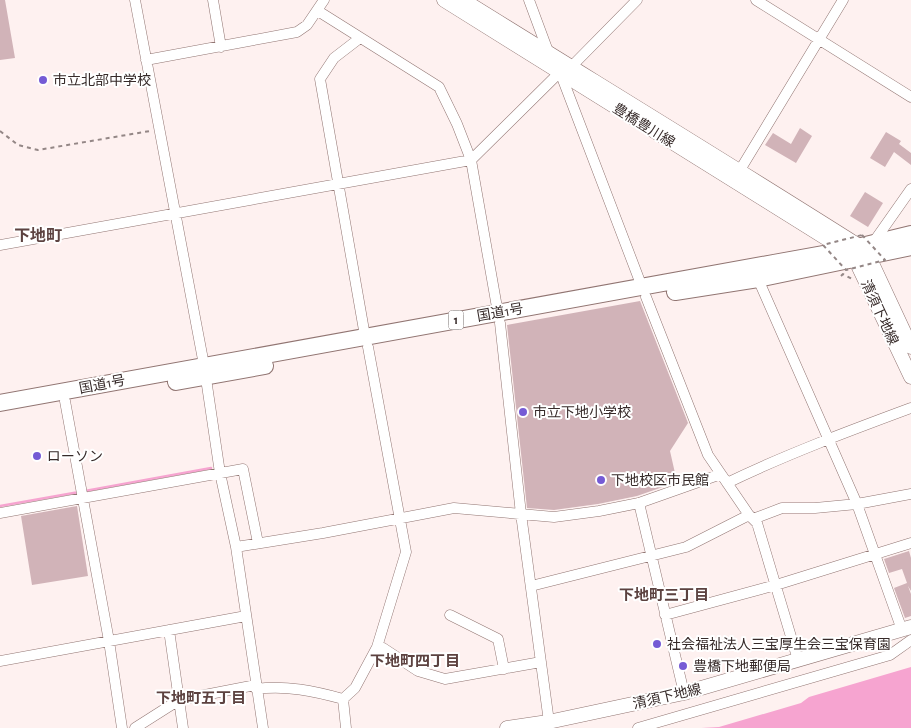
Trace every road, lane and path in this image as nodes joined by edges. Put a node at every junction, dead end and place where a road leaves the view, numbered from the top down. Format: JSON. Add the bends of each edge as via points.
{"nodes":[{"id":1,"x":135,"y":0,"type":"edge"},
{"id":2,"x":213,"y":0,"type":"edge"},
{"id":3,"x":324,"y":0,"type":"edge"},
{"id":4,"x":444,"y":0,"type":"edge"},
{"id":5,"x":464,"y":0,"type":"edge"},
{"id":6,"x":529,"y":0,"type":"edge"},
{"id":7,"x":637,"y":0,"type":"edge"},
{"id":8,"x":756,"y":0,"type":"edge"},
{"id":9,"x":843,"y":0,"type":"edge"},
{"id":10,"x":318,"y":11,"type":"junction"},
{"id":11,"x":360,"y":38,"type":"junction"},
{"id":12,"x":819,"y":39,"type":"junction"},
{"id":13,"x":221,"y":47,"type":"junction"},
{"id":14,"x":550,"y":54,"type":"junction"},
{"id":15,"x":146,"y":60,"type":"junction"},
{"id":16,"x":565,"y":70,"type":"junction"},
{"id":17,"x":911,"y":97,"type":"edge"},
{"id":18,"x":159,"y":129,"type":"junction"},
{"id":19,"x":0,"y":131,"type":"edge"},
{"id":20,"x":471,"y":160,"type":"junction"},
{"id":21,"x":740,"y":170,"type":"junction"},
{"id":22,"x":338,"y":184,"type":"junction"},
{"id":23,"x":911,"y":189,"type":"edge"},
{"id":24,"x":176,"y":213,"type":"junction"},
{"id":25,"x":911,"y":234,"type":"edge"},
{"id":26,"x":0,"y":245,"type":"edge"},
{"id":27,"x":823,"y":245,"type":"joint"},
{"id":28,"x":911,"y":247,"type":"edge"},
{"id":29,"x":860,"y":251,"type":"junction"},
{"id":30,"x":758,"y":279,"type":"junction"},
{"id":31,"x":644,"y":292,"type":"junction"},
{"id":32,"x":499,"y":318,"type":"junction"},
{"id":33,"x":907,"y":327,"type":"edge"},
{"id":34,"x":367,"y":342,"type":"junction"},
{"id":35,"x":911,"y":347,"type":"edge"},
{"id":36,"x":205,"y":371,"type":"junction"},
{"id":37,"x":911,"y":377,"type":"edge"},
{"id":38,"x":65,"y":402,"type":"junction"},
{"id":39,"x":0,"y":403,"type":"edge"},
{"id":40,"x":911,"y":408,"type":"edge"},
{"id":41,"x":0,"y":414,"type":"edge"},
{"id":42,"x":829,"y":438,"type":"junction"},
{"id":43,"x":220,"y":473,"type":"junction"},
{"id":44,"x":724,"y":479,"type":"junction"},
{"id":45,"x":81,"y":494,"type":"junction"},
{"id":46,"x":911,"y":494,"type":"edge"},
{"id":47,"x":639,"y":503,"type":"junction"},
{"id":48,"x":857,"y":504,"type":"junction"},
{"id":49,"x":0,"y":513,"type":"edge"},
{"id":50,"x":521,"y":514,"type":"junction"},
{"id":51,"x":751,"y":517,"type":"junction"},
{"id":52,"x":399,"y":518,"type":"junction"},
{"id":53,"x":258,"y":543,"type":"junction"},
{"id":54,"x":911,"y":543,"type":"edge"},
{"id":55,"x":236,"y":547,"type":"junction"},
{"id":56,"x":876,"y":554,"type":"junction"},
{"id":57,"x":653,"y":556,"type":"junction"},
{"id":58,"x":776,"y":585,"type":"junction"},
{"id":59,"x":530,"y":586,"type":"junction"},
{"id":60,"x":450,"y":615,"type":"dead end"},
{"id":61,"x":665,"y":615,"type":"junction"},
{"id":62,"x":246,"y":616,"type":"junction"},
{"id":63,"x":169,"y":630,"type":"junction"},
{"id":64,"x":908,"y":632,"type":"edge"},
{"id":65,"x":109,"y":641,"type":"junction"},
{"id":66,"x":377,"y":647,"type":"junction"},
{"id":67,"x":911,"y":648,"type":"edge"},
{"id":68,"x":890,"y":655,"type":"junction"},
{"id":69,"x":798,"y":660,"type":"junction"},
{"id":70,"x":0,"y":661,"type":"edge"},
{"id":71,"x":540,"y":662,"type":"junction"},
{"id":72,"x":504,"y":669,"type":"junction"},
{"id":73,"x":256,"y":687,"type":"junction"},
{"id":74,"x":684,"y":693,"type":"junction"},
{"id":75,"x":179,"y":700,"type":"junction"},
{"id":76,"x":343,"y":700,"type":"junction"},
{"id":77,"x":548,"y":722,"type":"junction"},
{"id":78,"x":122,"y":728,"type":"edge"},
{"id":79,"x":136,"y":728,"type":"edge"},
{"id":80,"x":183,"y":728,"type":"edge"},
{"id":81,"x":263,"y":728,"type":"edge"},
{"id":82,"x":346,"y":728,"type":"edge"},
{"id":83,"x":506,"y":728,"type":"edge"},
{"id":84,"x":638,"y":728,"type":"edge"}],
"edges":[{"from":1,"to":15,"type":"street"},
{"from":2,"to":13,"type":"street"},
{"from":3,"to":10,"type":"street"},
{"from":4,"to":16,"type":"main road","name":"豊橋豊川線"},
{"from":5,"to":14,"type":"main road","name":"豊橋豊川線"},
{"from":6,"to":14,"type":"street"},
{"from":7,"to":16,"type":"street"},
{"from":8,"to":12,"type":"street"},
{"from":9,"to":12,"type":"street"},
{"from":10,"to":11,"type":"street"},
{"from":10,"to":13,"type":"street","via":[[298,32]]},
{"from":11,"to":20,"type":"street","via":[[439,87]]},
{"from":11,"to":22,"type":"street","via":[[334,58],[320,79]]},
{"from":12,"to":17,"type":"street"},
{"from":12,"to":21,"type":"street"},
{"from":13,"to":15,"type":"street"},
{"from":14,"to":16,"type":"main road","name":"豊橋豊川線"},
{"from":15,"to":18,"type":"street"},
{"from":16,"to":20,"type":"street"},
{"from":16,"to":21,"type":"main road","name":"豊橋豊川線"},
{"from":16,"to":29,"type":"main road","name":"豊橋豊川線"},
{"from":16,"to":31,"type":"street"},
{"from":18,"to":19,"type":"path","via":[[38,150],[18,145]]},
{"from":18,"to":24,"type":"street"},
{"from":20,"to":22,"type":"street"},
{"from":20,"to":32,"type":"street"},
{"from":21,"to":29,"type":"main road","name":"豊橋豊川線"},
{"from":22,"to":24,"type":"street"},
{"from":22,"to":34,"type":"street"},
{"from":23,"to":29,"type":"street"},
{"from":24,"to":26,"type":"street"},
{"from":24,"to":36,"type":"street"},
{"from":25,"to":29,"type":"highway","name":"国道1号","number":"1"},
{"from":27,"to":27,"type":"path","bridge":true,"via":[[846,270],[885,260],[862,235]]},
{"from":28,"to":29,"type":"highway","name":"国道1号","number":"1"},
{"from":29,"to":30,"type":"highway","name":"国道1号","number":"1"},
{"from":29,"to":31,"type":"highway","name":"国道1号","number":"1"},
{"from":29,"to":33,"type":"main road","name":"清須下地線"},
{"from":29,"to":37,"type":"main road","name":"清須下地線"},
{"from":30,"to":31,"type":"highway","name":"国道1号","number":"1"},
{"from":30,"to":42,"type":"street"},
{"from":31,"to":32,"type":"highway","name":"国道1号","number":"1"},
{"from":31,"to":44,"type":"street","via":[[708,455]]},
{"from":32,"to":34,"type":"highway","name":"国道1号","number":"1"},
{"from":32,"to":50,"type":"street"},
{"from":33,"to":35,"type":"main road","name":"清須下地線"},
{"from":34,"to":36,"type":"highway","name":"国道1号","number":"1"},
{"from":34,"to":52,"type":"street"},
{"from":36,"to":38,"type":"highway","name":"国道1号","number":"1"},
{"from":36,"to":39,"type":"highway","name":"国道1号","number":"1"},
{"from":36,"to":43,"type":"street"},
{"from":38,"to":41,"type":"highway","name":"国道1号","number":"1"},
{"from":38,"to":45,"type":"street"},
{"from":40,"to":42,"type":"street"},
{"from":42,"to":44,"type":"street"},
{"from":42,"to":48,"type":"street"},
{"from":43,"to":45,"type":"street"},
{"from":43,"to":53,"type":"street","via":[[243,469]]},
{"from":43,"to":55,"type":"street"},
{"from":44,"to":47,"type":"street"},
{"from":44,"to":51,"type":"street"},
{"from":45,"to":49,"type":"street"},
{"from":45,"to":65,"type":"street"},
{"from":46,"to":48,"type":"street"},
{"from":47,"to":50,"type":"street","via":[[554,517]]},
{"from":47,"to":57,"type":"street"},
{"from":48,"to":51,"type":"street","via":[[782,508]]},
{"from":48,"to":56,"type":"street"},
{"from":50,"to":52,"type":"street","via":[[454,508]]},
{"from":50,"to":59,"type":"street"},
{"from":51,"to":57,"type":"street","via":[[686,548]]},
{"from":51,"to":58,"type":"street","via":[[757,523]]},
{"from":52,"to":53,"type":"street"},
{"from":52,"to":66,"type":"street","via":[[406,552]]},
{"from":53,"to":55,"type":"street"},
{"from":54,"to":56,"type":"street"},
{"from":55,"to":62,"type":"street"},
{"from":56,"to":58,"type":"street"},
{"from":56,"to":64,"type":"street"},
{"from":57,"to":59,"type":"street"},
{"from":57,"to":61,"type":"street"},
{"from":58,"to":61,"type":"street"},
{"from":58,"to":69,"type":"street"},
{"from":59,"to":71,"type":"street"},
{"from":60,"to":72,"type":"street","via":[[498,639]]},
{"from":61,"to":74,"type":"street"},
{"from":62,"to":63,"type":"street"},
{"from":62,"to":73,"type":"street"},
{"from":63,"to":65,"type":"street"},
{"from":63,"to":75,"type":"street"},
{"from":64,"to":68,"type":"street"},
{"from":64,"to":69,"type":"main road","name":"清須下地線"},
{"from":65,"to":70,"type":"street"},
{"from":65,"to":78,"type":"street"},
{"from":66,"to":72,"type":"street","via":[[418,671],[445,680]]},
{"from":66,"to":76,"type":"street","via":[[355,688]]},
{"from":67,"to":68,"type":"street"},
{"from":68,"to":84,"type":"street"},
{"from":69,"to":74,"type":"main road","name":"清須下地線"},
{"from":71,"to":72,"type":"street"},
{"from":71,"to":77,"type":"street"},
{"from":73,"to":75,"type":"street"},
{"from":73,"to":76,"type":"street","via":[[304,689]]},
{"from":73,"to":81,"type":"street"},
{"from":74,"to":77,"type":"main road","name":"清須下地線"},
{"from":75,"to":79,"type":"street"},
{"from":75,"to":80,"type":"street"},
{"from":76,"to":82,"type":"street"},
{"from":77,"to":83,"type":"main road","name":"清須下地線"}]}
